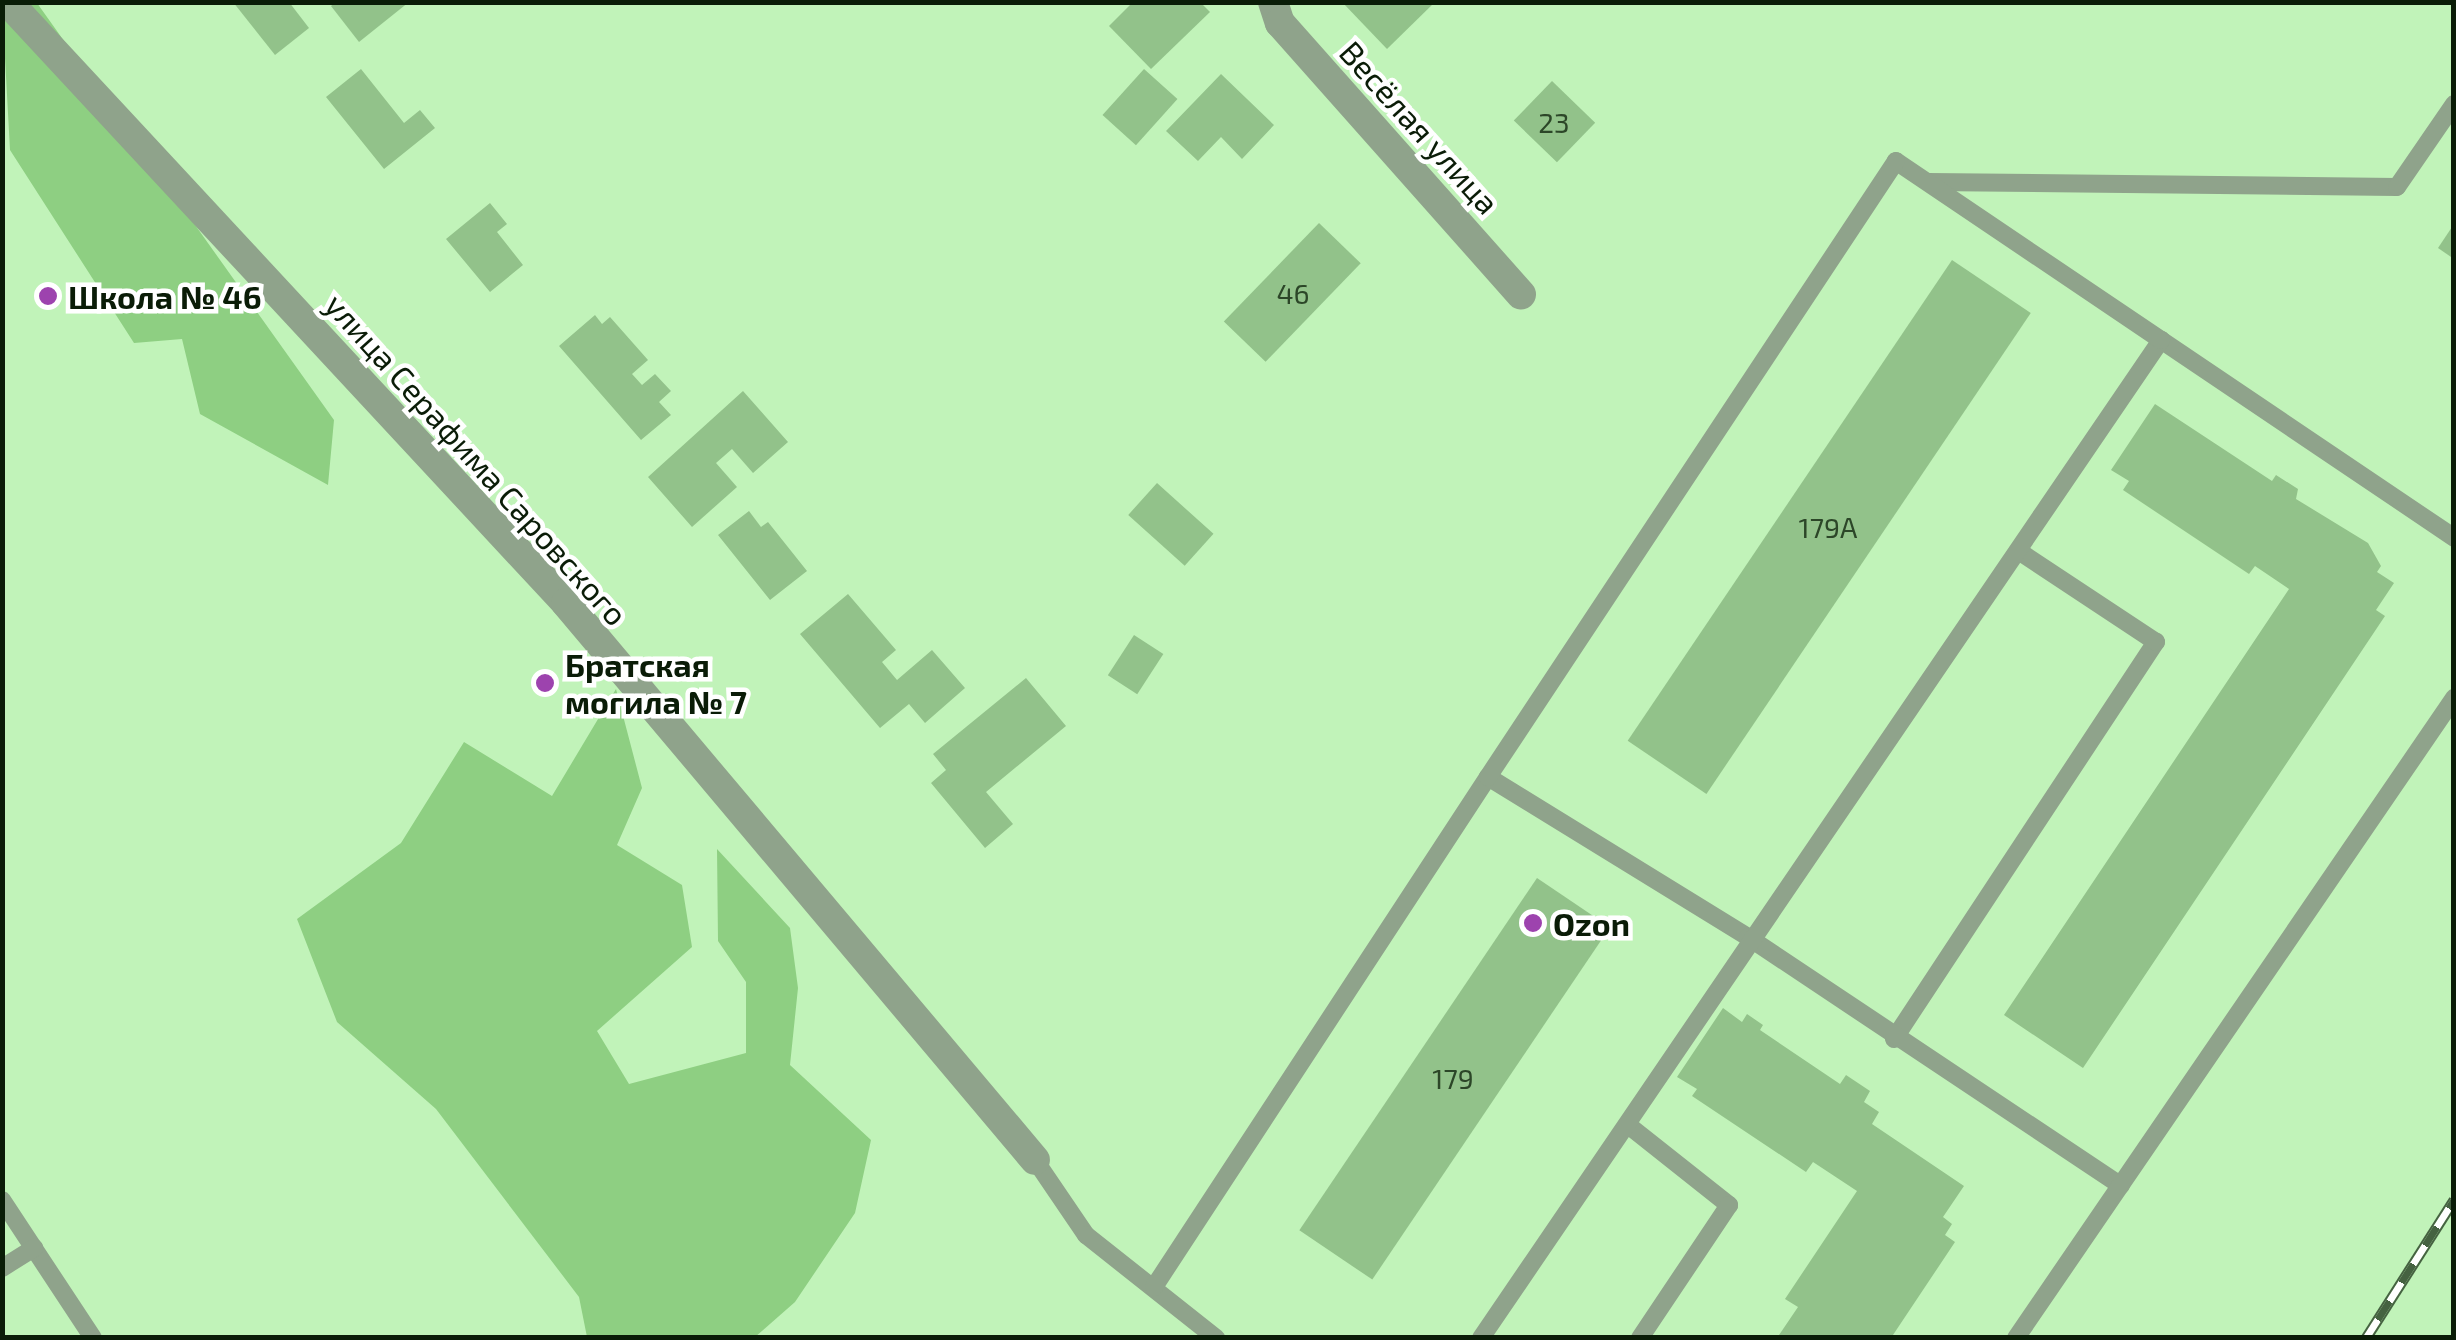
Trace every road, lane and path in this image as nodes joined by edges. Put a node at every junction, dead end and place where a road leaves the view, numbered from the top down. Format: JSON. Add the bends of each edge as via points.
{"nodes":[{"id":1,"x":8,"y":2,"type":"edge"},
{"id":2,"x":1273,"y":2,"type":"edge"},
{"id":3,"x":2454,"y":104,"type":"edge"},
{"id":4,"x":1928,"y":182,"type":"junction"},
{"id":5,"x":1521,"y":294,"type":"dead end"},
{"id":6,"x":2162,"y":340,"type":"junction"},
{"id":7,"x":2454,"y":538,"type":"edge"},
{"id":8,"x":2020,"y":552,"type":"junction"},
{"id":9,"x":2454,"y":698,"type":"edge"},
{"id":10,"x":1488,"y":777,"type":"junction"},
{"id":11,"x":1748,"y":937,"type":"junction"},
{"id":12,"x":1894,"y":1039,"type":"junction"},
{"id":13,"x":1628,"y":1125,"type":"junction"},
{"id":14,"x":1034,"y":1160,"type":"joint"},
{"id":15,"x":2120,"y":1186,"type":"junction"},
{"id":16,"x":2,"y":1200,"type":"edge"},
{"id":17,"x":34,"y":1248,"type":"junction"},
{"id":18,"x":2,"y":1268,"type":"edge"},
{"id":19,"x":1154,"y":1287,"type":"junction"},
{"id":20,"x":94,"y":1338,"type":"edge"},
{"id":21,"x":1216,"y":1338,"type":"edge"},
{"id":22,"x":1481,"y":1338,"type":"edge"},
{"id":23,"x":1640,"y":1338,"type":"edge"},
{"id":24,"x":2016,"y":1338,"type":"edge"}],
"edges":[{"from":1,"to":14,"type":"street","name":"улица Серафима Саровского","via":[[566,603]]},
{"from":2,"to":5,"type":"street","name":"Весёлая улица","via":[[1280,22]]},
{"from":3,"to":4,"type":"lane","via":[[2397,187]]},
{"from":4,"to":6,"type":"lane"},
{"from":4,"to":10,"type":"lane","via":[[1896,161]]},
{"from":6,"to":7,"type":"lane"},
{"from":6,"to":8,"type":"lane"},
{"from":8,"to":11,"type":"lane"},
{"from":8,"to":12,"type":"lane","via":[[2156,642]]},
{"from":9,"to":15,"type":"lane"},
{"from":10,"to":11,"type":"lane"},
{"from":10,"to":19,"type":"lane"},
{"from":11,"to":12,"type":"lane"},
{"from":11,"to":13,"type":"lane"},
{"from":12,"to":15,"type":"lane"},
{"from":13,"to":22,"type":"lane"},
{"from":13,"to":23,"type":"lane","via":[[1730,1205]]},
{"from":14,"to":19,"type":"lane","via":[[1086,1235]]},
{"from":15,"to":24,"type":"lane"},
{"from":16,"to":17,"type":"lane"},
{"from":17,"to":18,"type":"lane"},
{"from":17,"to":20,"type":"lane"},
{"from":19,"to":21,"type":"lane"}]}
